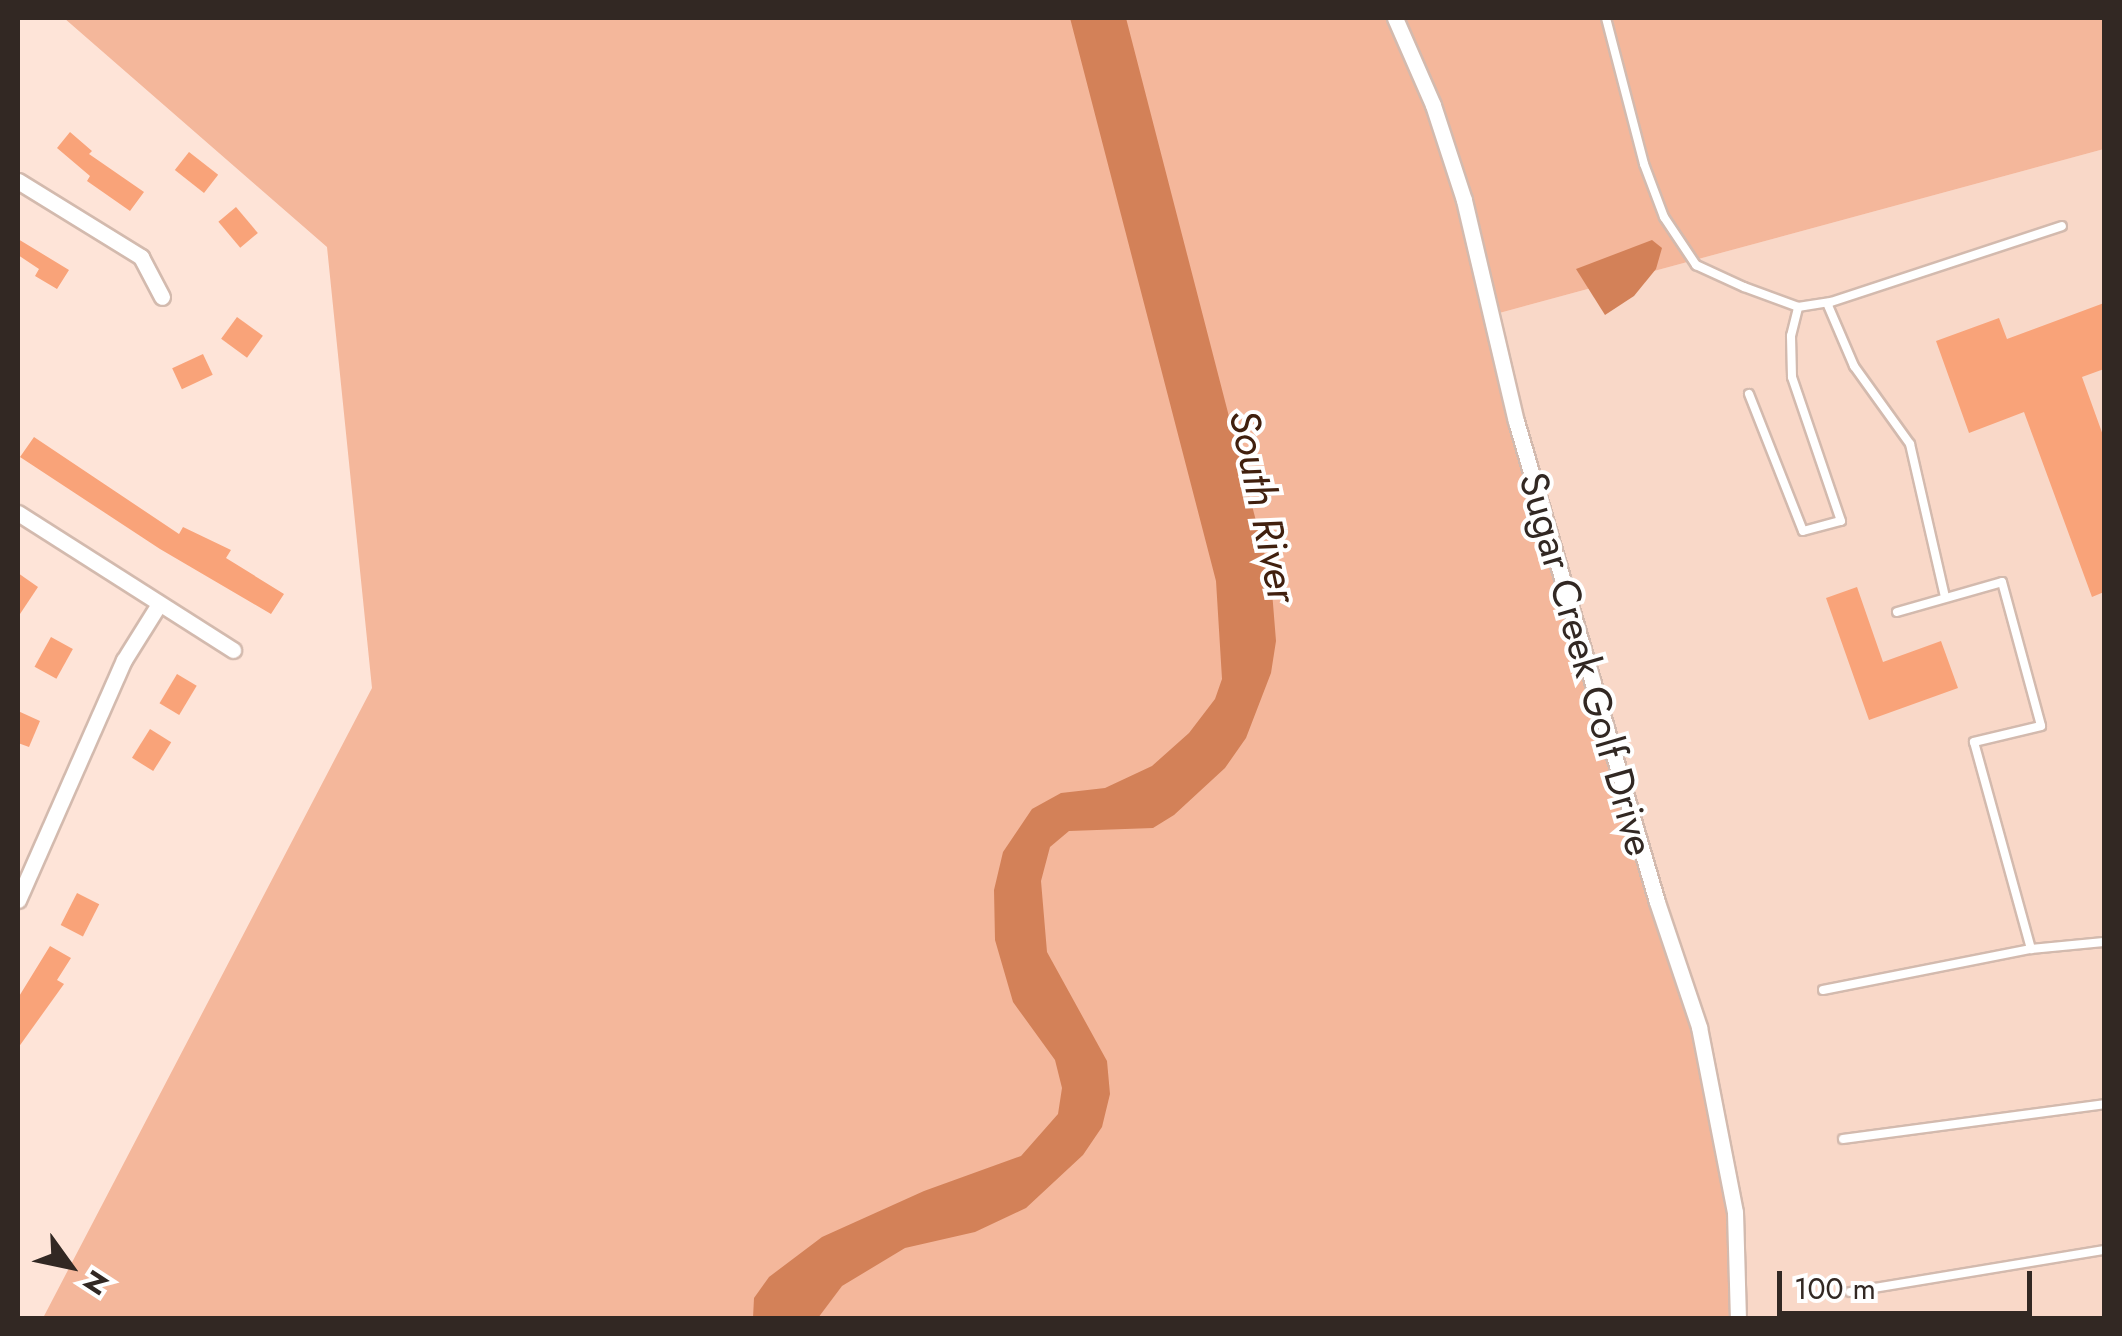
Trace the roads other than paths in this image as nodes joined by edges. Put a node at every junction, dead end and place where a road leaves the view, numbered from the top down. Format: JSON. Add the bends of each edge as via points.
{"nodes":[{"id":1,"x":1395,"y":18,"type":"edge"},
{"id":2,"x":1606,"y":18,"type":"edge"},
{"id":3,"x":18,"y":181,"type":"edge"},
{"id":4,"x":2062,"y":226,"type":"dead end"},
{"id":5,"x":162,"y":297,"type":"dead end"},
{"id":6,"x":1827,"y":302,"type":"junction"},
{"id":7,"x":1798,"y":308,"type":"junction"},
{"id":8,"x":1750,"y":394,"type":"dead end"},
{"id":9,"x":18,"y":512,"type":"edge"},
{"id":10,"x":1945,"y":597,"type":"junction"},
{"id":11,"x":159,"y":604,"type":"junction"},
{"id":12,"x":1897,"y":612,"type":"dead end"},
{"id":13,"x":233,"y":650,"type":"dead end"},
{"id":14,"x":18,"y":900,"type":"edge"},
{"id":15,"x":2104,"y":942,"type":"edge"},
{"id":16,"x":2031,"y":949,"type":"junction"},
{"id":17,"x":1823,"y":990,"type":"dead end"},
{"id":18,"x":2104,"y":1104,"type":"edge"},
{"id":19,"x":1843,"y":1138,"type":"dead end"},
{"id":20,"x":2104,"y":1250,"type":"edge"},
{"id":21,"x":1850,"y":1292,"type":"dead end"},
{"id":22,"x":1738,"y":1318,"type":"edge"}],
"edges":[{"from":1,"to":22,"type":"street","name":"Sugar Creek Golf Drive","via":[[1464,200],[1516,421],[1698,1027],[1735,1212]]},
{"from":2,"to":7,"type":"lane","via":[[1664,217],[1696,265]]},
{"from":3,"to":5,"type":"street","via":[[141,258]]},
{"from":4,"to":6,"type":"lane"},
{"from":6,"to":7,"type":"lane"},
{"from":6,"to":10,"type":"lane","via":[[1854,366],[1910,444]]},
{"from":7,"to":8,"type":"lane","via":[[1792,377],[1842,521],[1803,531]]},
{"from":9,"to":11,"type":"street"},
{"from":10,"to":12,"type":"lane"},
{"from":10,"to":16,"type":"lane","via":[[2002,582],[2041,726],[1974,742]]},
{"from":11,"to":13,"type":"street"},
{"from":11,"to":14,"type":"street","via":[[124,660]]},
{"from":15,"to":16,"type":"lane"},
{"from":16,"to":17,"type":"lane"},
{"from":18,"to":19,"type":"lane"},
{"from":20,"to":21,"type":"lane"}]}
